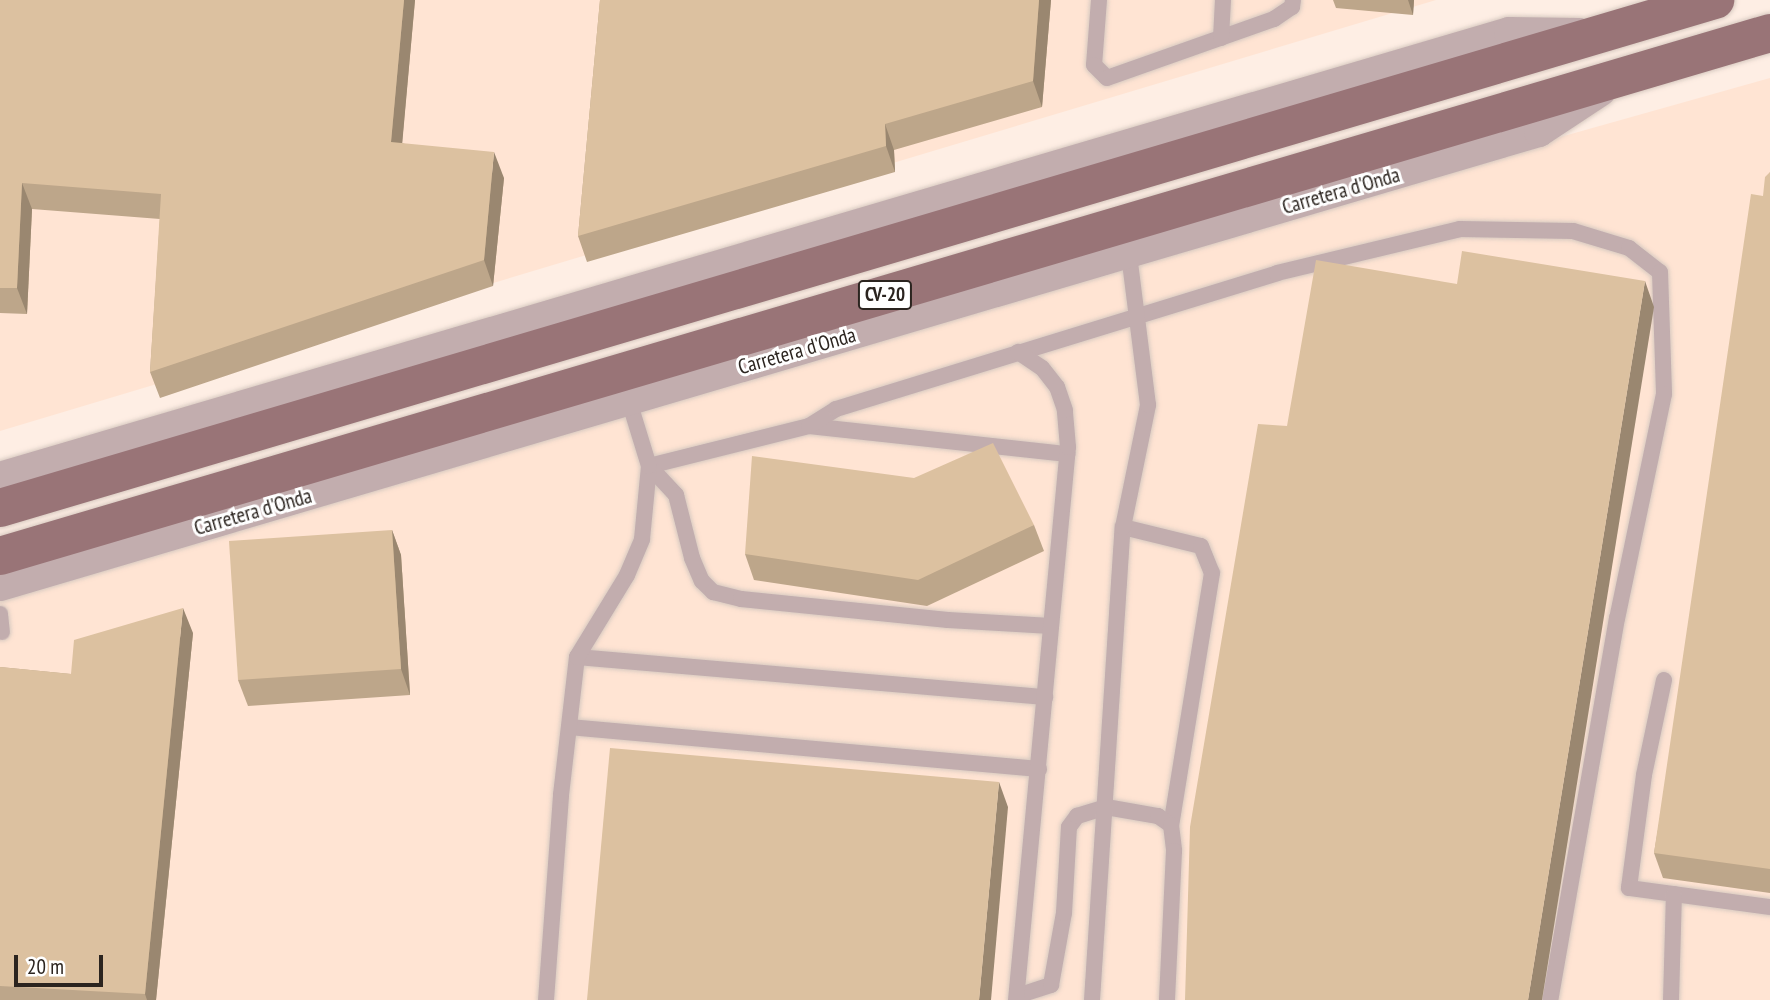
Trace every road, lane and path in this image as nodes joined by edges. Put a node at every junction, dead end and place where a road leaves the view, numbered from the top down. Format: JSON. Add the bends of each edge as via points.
{"nodes":[{"id":1,"x":1099,"y":0,"type":"edge"},
{"id":2,"x":1223,"y":0,"type":"edge"},
{"id":3,"x":1293,"y":0,"type":"edge"},
{"id":4,"x":1715,"y":0,"type":"edge"},
{"id":5,"x":1604,"y":33,"type":"junction"},
{"id":6,"x":1770,"y":33,"type":"edge"},
{"id":7,"x":1222,"y":38,"type":"junction"},
{"id":8,"x":1622,"y":77,"type":"junction"},
{"id":9,"x":1129,"y":254,"type":"junction"},
{"id":10,"x":1137,"y":318,"type":"junction"},
{"id":11,"x":1018,"y":352,"type":"junction"},
{"id":12,"x":629,"y":401,"type":"junction"},
{"id":13,"x":808,"y":426,"type":"junction"},
{"id":14,"x":1067,"y":454,"type":"junction"},
{"id":15,"x":649,"y":466,"type":"junction"},
{"id":16,"x":0,"y":477,"type":"edge"},
{"id":17,"x":0,"y":508,"type":"edge"},
{"id":18,"x":1122,"y":527,"type":"junction"},
{"id":19,"x":0,"y":556,"type":"edge"},
{"id":20,"x":0,"y":586,"type":"edge"},
{"id":21,"x":0,"y":614,"type":"edge"},
{"id":22,"x":1051,"y":626,"type":"junction"},
{"id":23,"x":2,"y":632,"type":"dead end"},
{"id":24,"x":577,"y":657,"type":"junction"},
{"id":25,"x":1664,"y":680,"type":"dead end"},
{"id":26,"x":1045,"y":697,"type":"junction"},
{"id":27,"x":569,"y":727,"type":"junction"},
{"id":28,"x":1039,"y":769,"type":"junction"},
{"id":29,"x":1106,"y":807,"type":"junction"},
{"id":30,"x":1171,"y":825,"type":"junction"},
{"id":31,"x":1674,"y":894,"type":"junction"},
{"id":32,"x":1770,"y":907,"type":"edge"},
{"id":33,"x":1017,"y":998,"type":"edge"},
{"id":34,"x":545,"y":1000,"type":"edge"},
{"id":35,"x":1092,"y":1000,"type":"edge"},
{"id":36,"x":1167,"y":1000,"type":"edge"},
{"id":37,"x":1549,"y":1000,"type":"edge"},
{"id":38,"x":1671,"y":1000,"type":"edge"}],
"edges":[{"from":1,"to":7,"type":"lane","via":[[1094,65],[1107,78]]},
{"from":2,"to":7,"type":"lane"},
{"from":3,"to":7,"type":"lane","via":[[1292,7],[1274,19]]},
{"from":4,"to":5,"type":"main road","number":"CV-20"},
{"from":5,"to":16,"type":"street","via":[[1509,32]]},
{"from":5,"to":17,"type":"main road","number":"CV-20"},
{"from":6,"to":8,"type":"main road","name":"Carretera d'Onda","number":"CV-20"},
{"from":8,"to":9,"type":"street","name":"Carretera d'Onda","via":[[1539,132]]},
{"from":8,"to":19,"type":"main road","name":"Carretera d'Onda","number":"CV-20"},
{"from":9,"to":10,"type":"lane"},
{"from":9,"to":12,"type":"street","name":"Carretera d'Onda"},
{"from":10,"to":11,"type":"lane"},
{"from":10,"to":18,"type":"lane","via":[[1148,405]]},
{"from":10,"to":37,"type":"lane","via":[[1277,273],[1460,229],[1573,231],[1629,248],[1661,272],[1664,394],[1617,618]]},
{"from":11,"to":13,"type":"lane","via":[[836,409]]},
{"from":11,"to":14,"type":"lane","via":[[1058,387],[1065,410]]},
{"from":12,"to":15,"type":"lane"},
{"from":12,"to":20,"type":"street","name":"Carretera d'Onda"},
{"from":13,"to":14,"type":"lane"},
{"from":13,"to":15,"type":"lane"},
{"from":14,"to":22,"type":"lane"},
{"from":15,"to":22,"type":"lane","via":[[676,495],[692,558],[702,581],[713,592],[741,599],[948,620]]},
{"from":15,"to":24,"type":"lane","via":[[642,539],[627,575]]},
{"from":18,"to":29,"type":"lane"},
{"from":18,"to":30,"type":"lane","via":[[1201,546],[1212,573]]},
{"from":21,"to":23,"type":"lane"},
{"from":22,"to":26,"type":"lane"},
{"from":24,"to":26,"type":"lane"},
{"from":24,"to":27,"type":"lane"},
{"from":25,"to":31,"type":"lane","via":[[1644,775],[1629,888]]},
{"from":26,"to":28,"type":"lane"},
{"from":27,"to":28,"type":"lane"},
{"from":27,"to":34,"type":"lane"},
{"from":28,"to":33,"type":"lane"},
{"from":29,"to":30,"type":"lane","via":[[1158,816]]},
{"from":29,"to":33,"type":"lane","via":[[1077,816],[1069,827],[1065,913],[1051,985]]},
{"from":29,"to":35,"type":"lane"},
{"from":30,"to":36,"type":"lane","via":[[1174,851]]},
{"from":31,"to":32,"type":"lane"},
{"from":31,"to":38,"type":"lane"}]}
